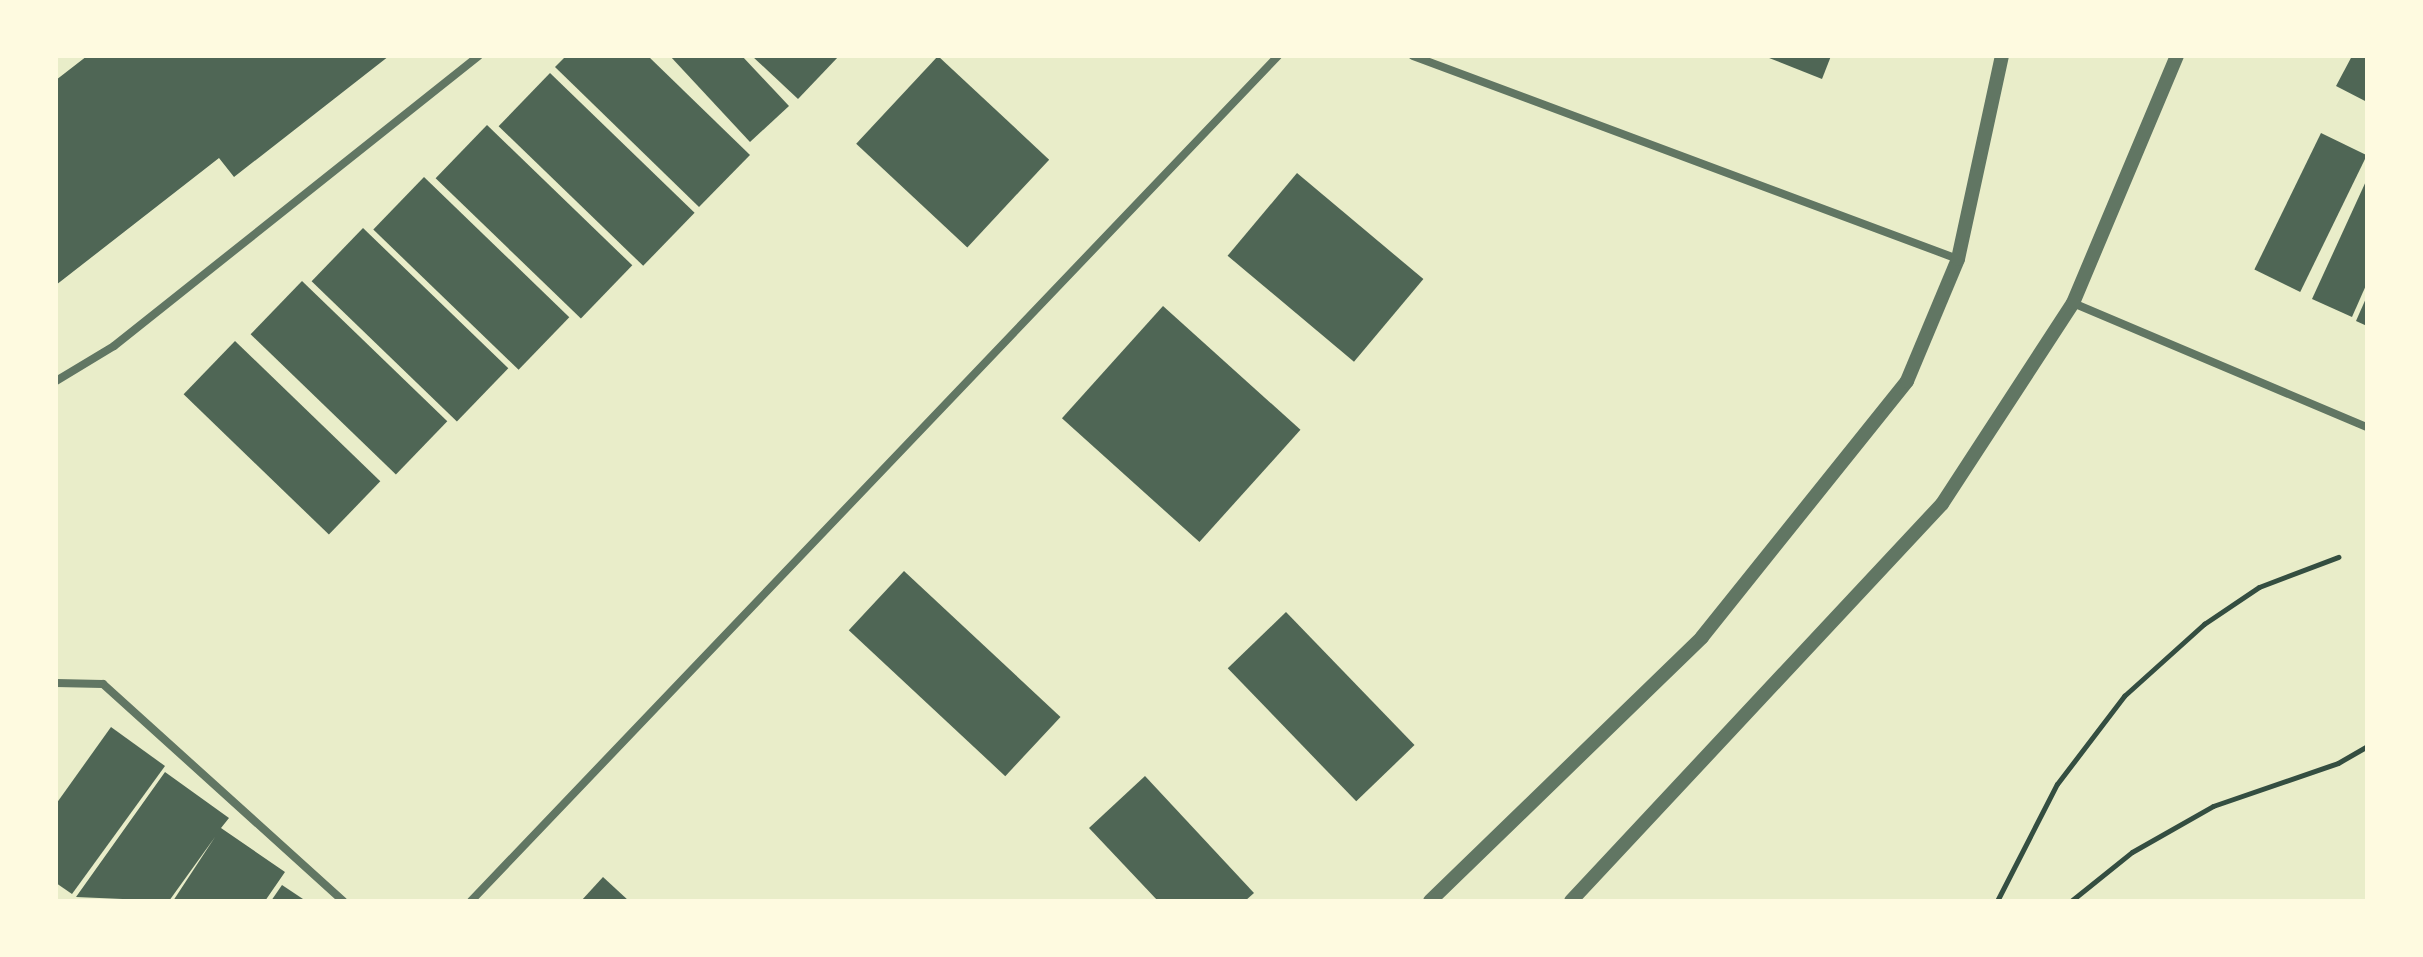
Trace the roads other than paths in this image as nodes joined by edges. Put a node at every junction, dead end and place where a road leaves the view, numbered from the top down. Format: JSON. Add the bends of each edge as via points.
{"nodes":[{"id":1,"x":479,"y":56,"type":"edge"},
{"id":2,"x":1278,"y":56,"type":"edge"},
{"id":3,"x":1413,"y":56,"type":"edge"},
{"id":4,"x":2002,"y":56,"type":"edge"},
{"id":5,"x":2177,"y":56,"type":"edge"},
{"id":6,"x":1958,"y":259,"type":"junction"},
{"id":7,"x":2073,"y":303,"type":"junction"},
{"id":8,"x":56,"y":381,"type":"edge"},
{"id":9,"x":2367,"y":427,"type":"edge"},
{"id":10,"x":56,"y":683,"type":"edge"},
{"id":11,"x":343,"y":901,"type":"edge"},
{"id":12,"x":471,"y":901,"type":"edge"},
{"id":13,"x":1430,"y":901,"type":"edge"},
{"id":14,"x":1571,"y":901,"type":"edge"}],
"edges":[{"from":1,"to":8,"type":"street","via":[[114,346]]},
{"from":2,"to":12,"type":"street"},
{"from":3,"to":6,"type":"street"},
{"from":4,"to":6,"type":"street"},
{"from":5,"to":7,"type":"street"},
{"from":6,"to":13,"type":"street","via":[[1907,381],[1702,637]]},
{"from":7,"to":9,"type":"street"},
{"from":7,"to":14,"type":"street","via":[[1942,504]]},
{"from":10,"to":11,"type":"street","via":[[103,684]]}]}
